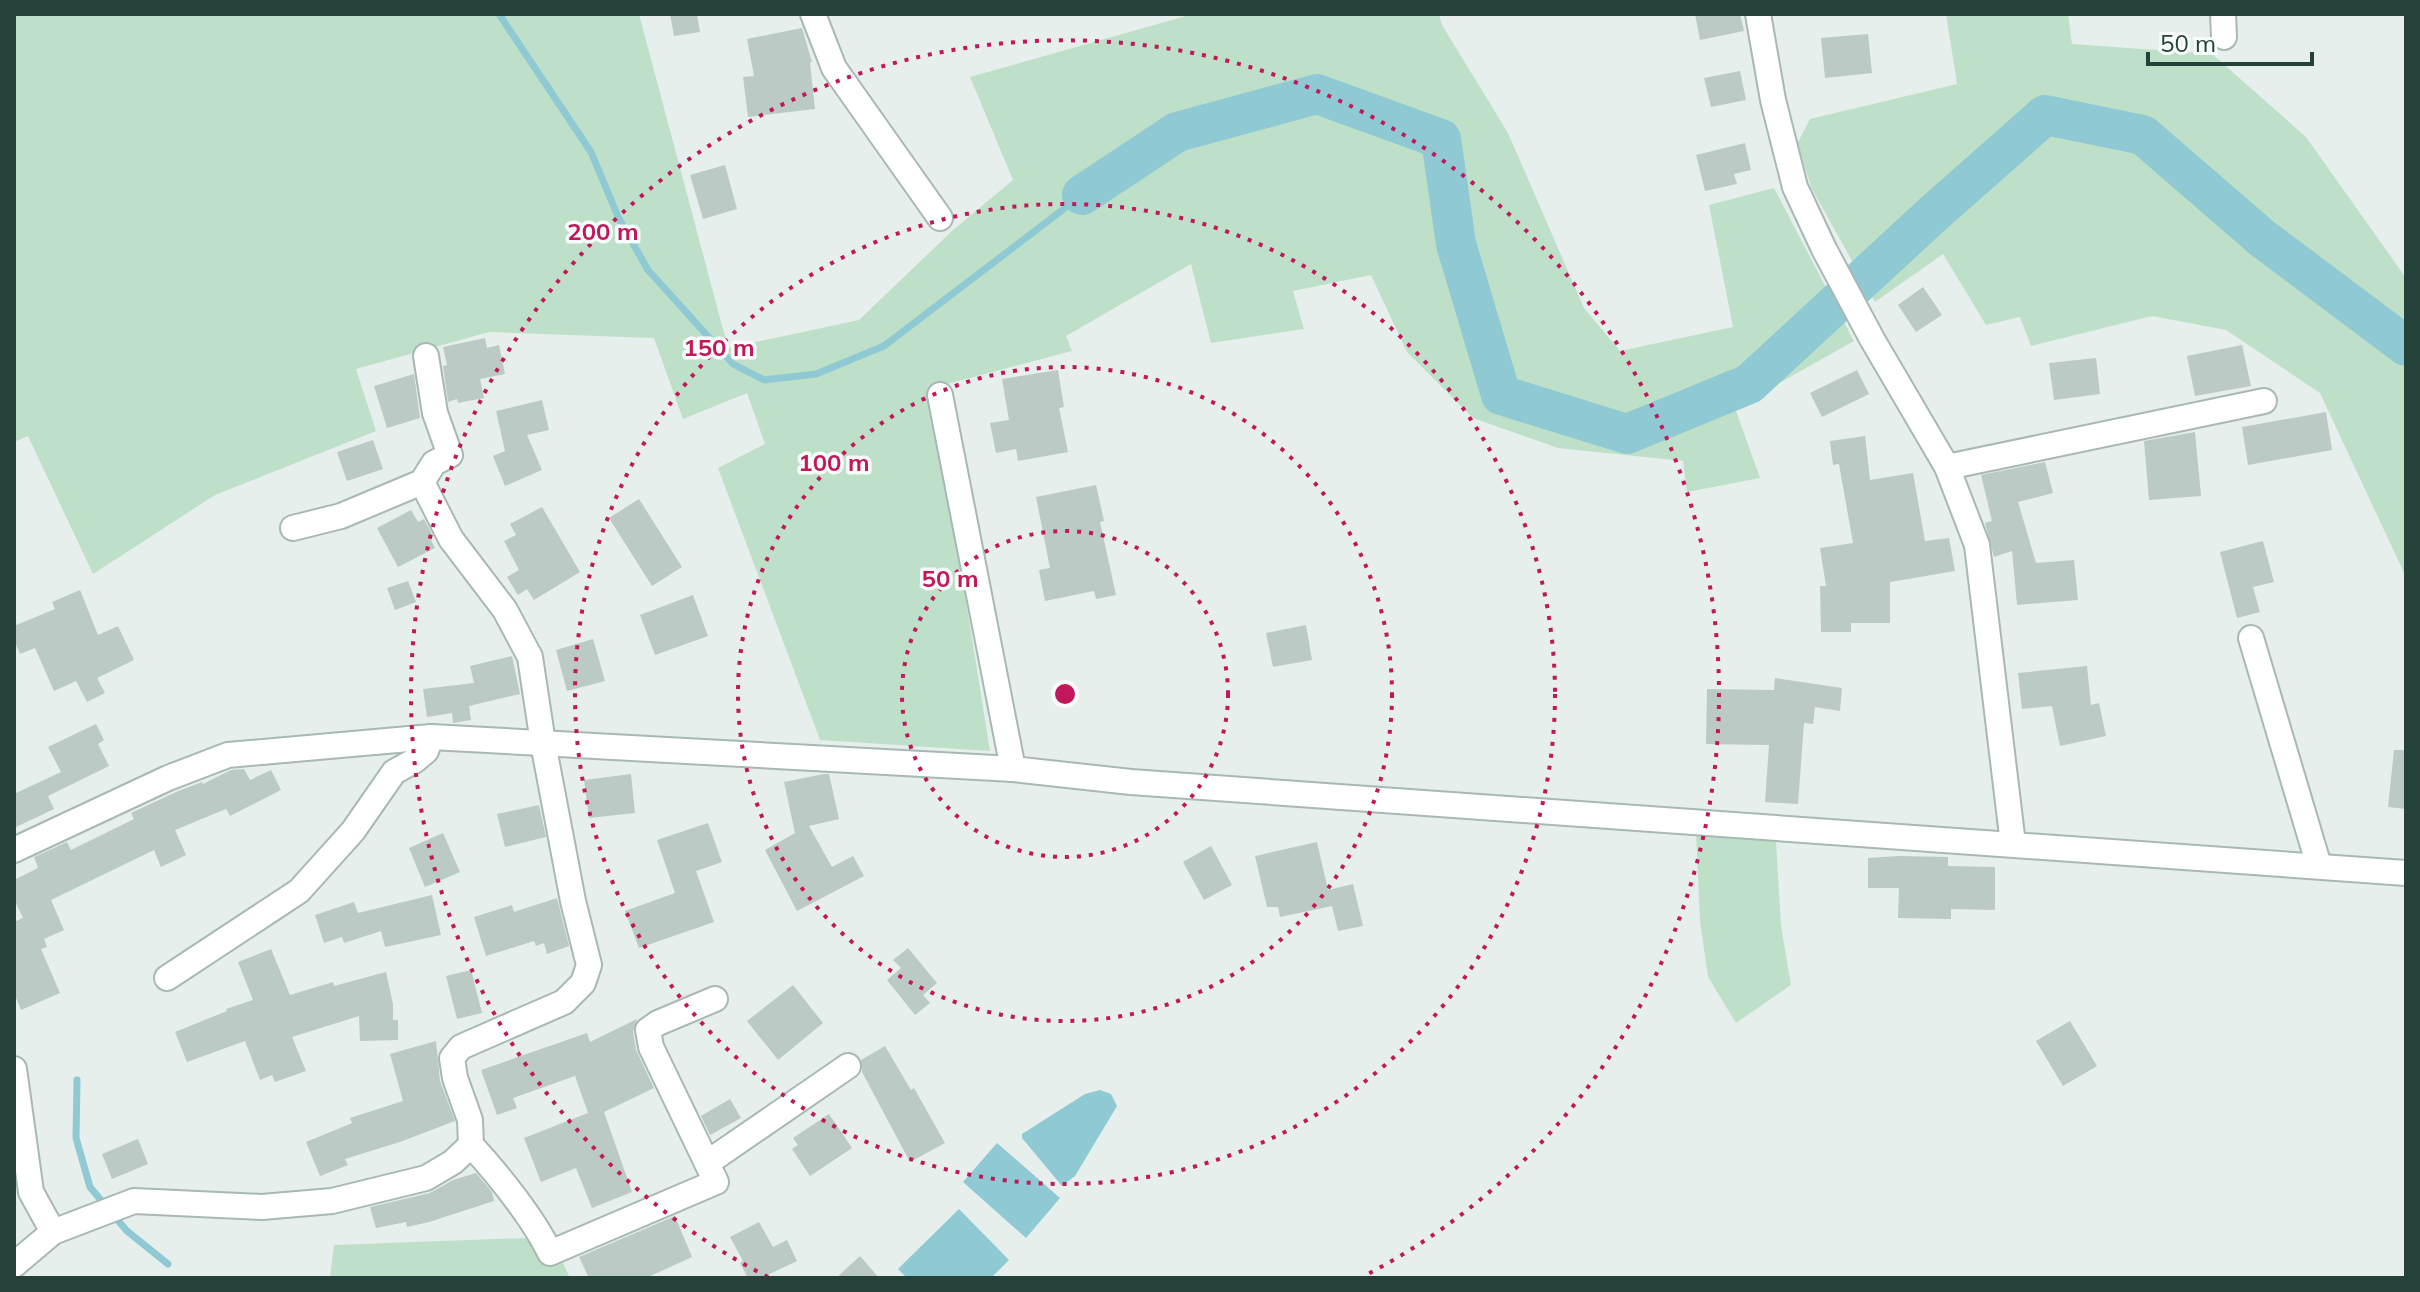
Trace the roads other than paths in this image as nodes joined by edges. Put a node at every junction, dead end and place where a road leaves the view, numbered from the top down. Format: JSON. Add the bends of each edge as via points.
{"nodes":[{"id":1,"x":813,"y":14,"type":"edge"},
{"id":2,"x":1758,"y":14,"type":"edge"},
{"id":3,"x":940,"y":218,"type":"dead end"},
{"id":4,"x":426,"y":356,"type":"dead end"},
{"id":5,"x":940,"y":395,"type":"dead end"},
{"id":6,"x":2264,"y":401,"type":"dead end"},
{"id":7,"x":1947,"y":467,"type":"junction"},
{"id":8,"x":422,"y":482,"type":"junction"},
{"id":9,"x":293,"y":528,"type":"dead end"},
{"id":10,"x":2251,"y":638,"type":"dead end"},
{"id":11,"x":431,"y":737,"type":"junction"},
{"id":12,"x":543,"y":743,"type":"junction"},
{"id":13,"x":1013,"y":769,"type":"junction"},
{"id":14,"x":2013,"y":844,"type":"junction"},
{"id":15,"x":14,"y":850,"type":"edge"},
{"id":16,"x":2319,"y":866,"type":"junction"},
{"id":17,"x":2406,"y":873,"type":"edge"},
{"id":18,"x":167,"y":978,"type":"dead end"},
{"id":19,"x":715,"y":999,"type":"dead end"},
{"id":20,"x":848,"y":1066,"type":"dead end"},
{"id":21,"x":14,"y":1069,"type":"edge"},
{"id":22,"x":471,"y":1145,"type":"junction"},
{"id":23,"x":707,"y":1163,"type":"junction"},
{"id":24,"x":62,"y":1229,"type":"junction"},
{"id":25,"x":14,"y":1265,"type":"edge"}],
"edges":[{"from":1,"to":3,"type":"street","via":[[834,68]]},
{"from":2,"to":7,"type":"street","via":[[1795,187],[1872,339]]},
{"from":4,"to":8,"type":"street","via":[[435,413],[450,455],[434,463]]},
{"from":5,"to":13,"type":"street"},
{"from":6,"to":7,"type":"street"},
{"from":7,"to":14,"type":"street","via":[[1977,545]]},
{"from":8,"to":9,"type":"street","via":[[341,516]]},
{"from":8,"to":12,"type":"street","via":[[451,539],[505,610],[530,657]]},
{"from":10,"to":16,"type":"street"},
{"from":11,"to":12,"type":"street"},
{"from":11,"to":15,"type":"street","via":[[228,755]]},
{"from":11,"to":18,"type":"street","via":[[426,751],[394,772],[353,831],[299,891]]},
{"from":12,"to":13,"type":"street"},
{"from":12,"to":22,"type":"street","via":[[589,965],[583,983],[564,1002],[461,1047],[452,1058],[470,1120]]},
{"from":13,"to":14,"type":"street","via":[[1131,782]]},
{"from":14,"to":16,"type":"street"},
{"from":16,"to":17,"type":"street"},
{"from":19,"to":23,"type":"street","via":[[648,1030],[651,1047]]},
{"from":20,"to":23,"type":"street"},
{"from":21,"to":24,"type":"street","via":[[31,1192]]},
{"from":22,"to":23,"type":"street","via":[[541,1233],[550,1253],[716,1182]]},
{"from":22,"to":24,"type":"street","via":[[426,1178],[332,1201],[262,1207],[134,1201]]},
{"from":24,"to":25,"type":"street"}]}
